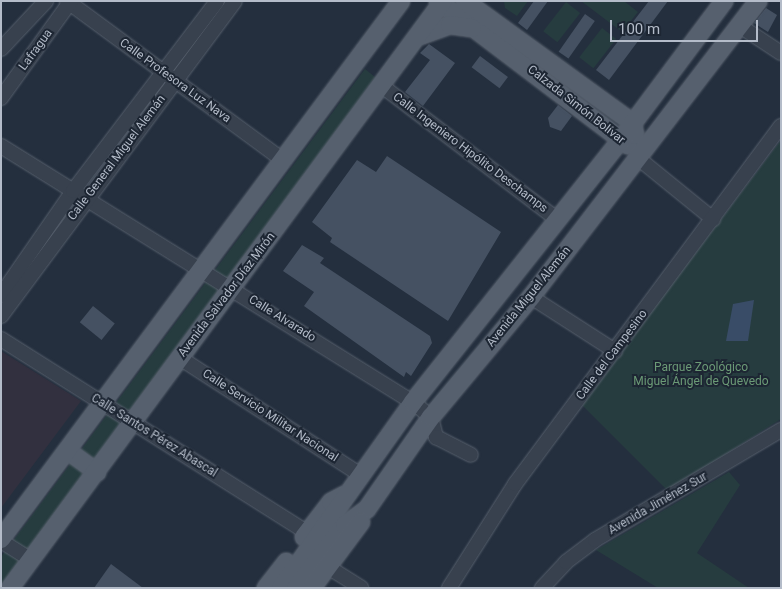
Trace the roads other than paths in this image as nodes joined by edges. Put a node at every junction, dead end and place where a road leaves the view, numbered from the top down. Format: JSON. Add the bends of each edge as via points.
{"nodes":[{"id":1,"x":46,"y":1,"type":"edge"},
{"id":2,"x":217,"y":1,"type":"edge"},
{"id":3,"x":235,"y":1,"type":"edge"},
{"id":4,"x":466,"y":1,"type":"edge"},
{"id":5,"x":481,"y":1,"type":"edge"},
{"id":6,"x":724,"y":1,"type":"edge"},
{"id":7,"x":758,"y":1,"type":"edge"},
{"id":8,"x":69,"y":2,"type":"edge"},
{"id":9,"x":441,"y":2,"type":"edge"},
{"id":10,"x":394,"y":6,"type":"edge"},
{"id":11,"x":500,"y":26,"type":"junction"},
{"id":12,"x":740,"y":26,"type":"junction"},
{"id":13,"x":477,"y":30,"type":"junction"},
{"id":14,"x":16,"y":37,"type":"junction"},
{"id":15,"x":417,"y":37,"type":"junction"},
{"id":16,"x":1,"y":49,"type":"edge"},
{"id":17,"x":36,"y":51,"type":"junction"},
{"id":18,"x":781,"y":53,"type":"edge"},
{"id":19,"x":163,"y":73,"type":"junction"},
{"id":20,"x":175,"y":82,"type":"junction"},
{"id":21,"x":382,"y":86,"type":"junction"},
{"id":22,"x":1,"y":98,"type":"edge"},
{"id":23,"x":633,"y":123,"type":"junction"},
{"id":24,"x":781,"y":126,"type":"edge"},
{"id":25,"x":622,"y":138,"type":"junction"},
{"id":26,"x":1,"y":146,"type":"edge"},
{"id":27,"x":638,"y":158,"type":"junction"},
{"id":28,"x":284,"y":161,"type":"junction"},
{"id":29,"x":73,"y":191,"type":"junction"},
{"id":30,"x":85,"y":199,"type":"junction"},
{"id":31,"x":713,"y":219,"type":"junction"},
{"id":32,"x":558,"y":220,"type":"junction"},
{"id":33,"x":202,"y":270,"type":"junction"},
{"id":34,"x":232,"y":288,"type":"junction"},
{"id":35,"x":1,"y":295,"type":"edge"},
{"id":36,"x":531,"y":297,"type":"junction"},
{"id":37,"x":1,"y":316,"type":"edge"},
{"id":38,"x":1,"y":339,"type":"edge"},
{"id":39,"x":614,"y":351,"type":"junction"},
{"id":40,"x":180,"y":358,"type":"junction"},
{"id":41,"x":413,"y":402,"type":"junction"},
{"id":42,"x":104,"y":404,"type":"junction"},
{"id":43,"x":431,"y":418,"type":"junction"},
{"id":44,"x":134,"y":423,"type":"junction"},
{"id":45,"x":781,"y":430,"type":"edge"},
{"id":46,"x":68,"y":451,"type":"junction"},
{"id":47,"x":471,"y":455,"type":"dead end"},
{"id":48,"x":97,"y":472,"type":"junction"},
{"id":49,"x":361,"y":475,"type":"junction"},
{"id":50,"x":349,"y":492,"type":"junction"},
{"id":51,"x":367,"y":509,"type":"junction"},
{"id":52,"x":308,"y":533,"type":"junction"},
{"id":53,"x":1,"y":540,"type":"edge"},
{"id":54,"x":30,"y":560,"type":"junction"},
{"id":55,"x":328,"y":567,"type":"junction"},
{"id":56,"x":10,"y":588,"type":"edge"},
{"id":57,"x":266,"y":588,"type":"edge"},
{"id":58,"x":282,"y":588,"type":"edge"},
{"id":59,"x":296,"y":588,"type":"edge"},
{"id":60,"x":312,"y":588,"type":"edge"},
{"id":61,"x":361,"y":588,"type":"edge"},
{"id":62,"x":449,"y":588,"type":"edge"},
{"id":63,"x":542,"y":588,"type":"edge"}],
"edges":[{"from":1,"to":14,"type":"street"},
{"from":2,"to":19,"type":"street","name":"Calle General Miguel Alemán"},
{"from":3,"to":20,"type":"street","name":"Calle General Miguel Alemán"},
{"from":4,"to":11,"type":"main road","name":"Calzada Simón Bolívar"},
{"from":5,"to":11,"type":"main road"},
{"from":6,"to":23,"type":"main road","name":"Avenida Miguel Alemán"},
{"from":7,"to":12,"type":"main road","name":"Avenida Miguel Alemán"},
{"from":8,"to":17,"type":"street","name":"Lafragua"},
{"from":8,"to":19,"type":"street","name":"Calle Profesora Luz Nava"},
{"from":9,"to":13,"type":"main road","name":"Calzada Simón Bolívar"},
{"from":9,"to":15,"type":"main road","name":"Avenida Salvador Díaz Mirón"},
{"from":10,"to":28,"type":"main road"},
{"from":11,"to":23,"type":"main road","name":"Calzada Simón Bolívar"},
{"from":12,"to":18,"type":"street"},
{"from":12,"to":27,"type":"main road","name":"Avenida Miguel Alemán"},
{"from":13,"to":15,"type":"main road","via":[[460,24]]},
{"from":13,"to":25,"type":"main road","name":"Calzada Simón Bolívar"},
{"from":14,"to":16,"type":"street"},
{"from":14,"to":17,"type":"street"},
{"from":15,"to":21,"type":"main road","name":"Avenida Salvador Díaz Mirón"},
{"from":17,"to":22,"type":"street","name":"Lafragua"},
{"from":19,"to":20,"type":"street","name":"Calle Profesora Luz Nava"},
{"from":19,"to":29,"type":"street","name":"Calle General Miguel Alemán"},
{"from":20,"to":28,"type":"street","name":"Calle Profesora Luz Nava"},
{"from":20,"to":30,"type":"street","name":"Calle General Miguel Alemán"},
{"from":21,"to":32,"type":"street","name":"Calle Ingeniero Hipólito Deschamps"},
{"from":21,"to":34,"type":"main road","name":"Avenida Salvador Díaz Mirón"},
{"from":23,"to":25,"type":"main road","name":"Avenida Miguel Alemán"},
{"from":23,"to":27,"type":"main road","name":"Calzada Simón Bolívar"},
{"from":24,"to":31,"type":"street","name":"Calle del Campesino"},
{"from":25,"to":27,"type":"main road","name":"Calzada Simón Bolívar"},
{"from":25,"to":32,"type":"main road","name":"Avenida Miguel Alemán"},
{"from":26,"to":29,"type":"street","name":"Calle Alvarado"},
{"from":27,"to":31,"type":"street"},
{"from":27,"to":36,"type":"main road","name":"Avenida Miguel Alemán"},
{"from":28,"to":33,"type":"main road"},
{"from":29,"to":30,"type":"street","name":"Calle Alvarado"},
{"from":29,"to":35,"type":"street","name":"Calle General Miguel Alemán"},
{"from":30,"to":33,"type":"street","name":"Calle Alvarado"},
{"from":30,"to":37,"type":"street","name":"Calle General Miguel Alemán"},
{"from":31,"to":39,"type":"street","name":"Calle del Campesino"},
{"from":32,"to":41,"type":"main road","name":"Avenida Miguel Alemán"},
{"from":33,"to":34,"type":"street","name":"Calle Alvarado"},
{"from":33,"to":42,"type":"main road"},
{"from":34,"to":40,"type":"main road","name":"Avenida Salvador Díaz Mirón"},
{"from":34,"to":41,"type":"street","name":"Calle Alvarado"},
{"from":36,"to":39,"type":"street"},
{"from":36,"to":43,"type":"main road","name":"Avenida Miguel Alemán"},
{"from":38,"to":42,"type":"street","name":"Calle Santos Pérez Abascal"},
{"from":39,"to":62,"type":"street","name":"Calle del Campesino","via":[[515,484]]},
{"from":40,"to":44,"type":"main road","name":"Avenida Salvador Díaz Mirón"},
{"from":40,"to":49,"type":"street","name":"Calle Servicio Militar Nacional"},
{"from":41,"to":43,"type":"street","name":"Calle Alvarado"},
{"from":41,"to":49,"type":"main road","name":"Avenida Miguel Alemán"},
{"from":42,"to":44,"type":"street","name":"Calle Santos Pérez Abascal"},
{"from":42,"to":46,"type":"main road"},
{"from":43,"to":47,"type":"street","name":"Calle Alvarado","via":[[436,437]]},
{"from":43,"to":51,"type":"main road","name":"Avenida Miguel Alemán"},
{"from":44,"to":48,"type":"main road","name":"Avenida Salvador Díaz Mirón"},
{"from":44,"to":52,"type":"street","name":"Calle Santos Pérez Abascal"},
{"from":45,"to":63,"type":"street","name":"Avenida Jiménez Sur","via":[[595,540],[566,562]]},
{"from":46,"to":48,"type":"main road"},
{"from":46,"to":53,"type":"main road"},
{"from":48,"to":54,"type":"main road","name":"Avenida Salvador Díaz Mirón"},
{"from":49,"to":50,"type":"main road","name":"Avenida Miguel Alemán"},
{"from":50,"to":52,"type":"main road","via":[[331,502]]},
{"from":50,"to":58,"type":"main road","name":"Avenida Miguel Alemán"},
{"from":51,"to":55,"type":"main road"},
{"from":51,"to":59,"type":"main road","name":"Avenida Miguel Alemán","via":[[345,525]]},
{"from":52,"to":57,"type":"main road"},
{"from":53,"to":54,"type":"street"},
{"from":54,"to":56,"type":"main road","name":"Avenida Salvador Díaz Mirón"},
{"from":55,"to":60,"type":"main road"},
{"from":55,"to":61,"type":"street"}]}
